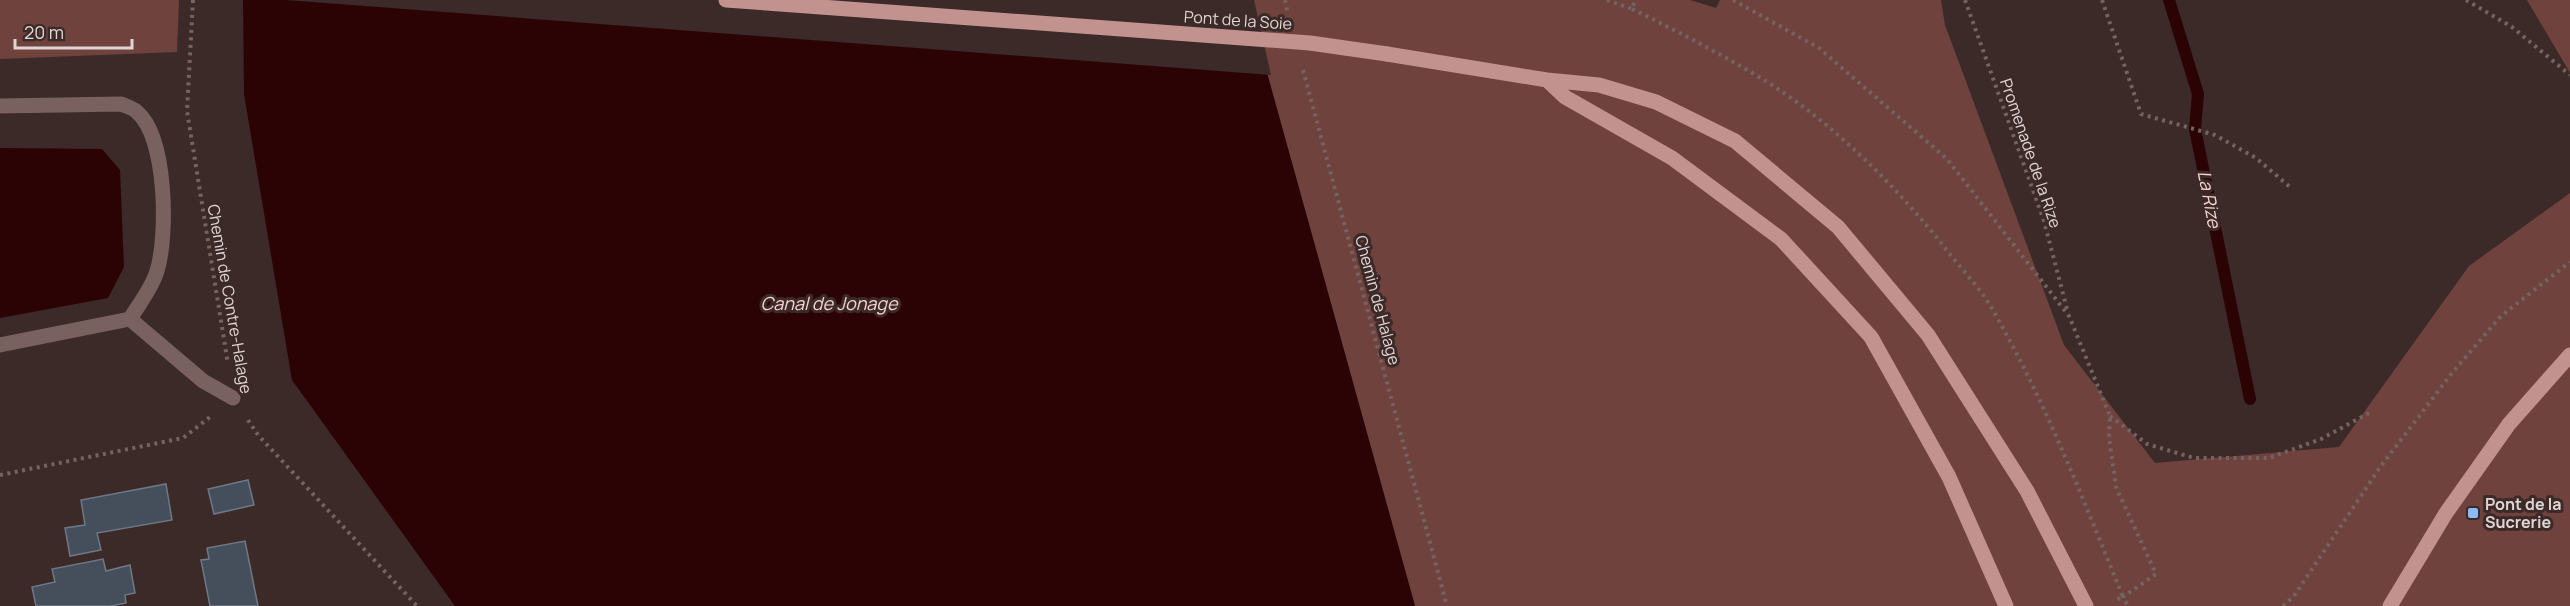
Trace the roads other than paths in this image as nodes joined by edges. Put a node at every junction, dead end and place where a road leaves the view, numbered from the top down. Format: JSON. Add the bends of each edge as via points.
{"nodes":[{"id":1,"x":726,"y":0,"type":"edge"},
{"id":2,"x":1547,"y":80,"type":"junction"},
{"id":3,"x":0,"y":106,"type":"edge"},
{"id":4,"x":130,"y":320,"type":"junction"},
{"id":5,"x":0,"y":345,"type":"edge"},
{"id":6,"x":2570,"y":355,"type":"edge"},
{"id":7,"x":233,"y":398,"type":"road end"},
{"id":8,"x":2006,"y":606,"type":"edge"},
{"id":9,"x":2086,"y":606,"type":"edge"},
{"id":10,"x":2390,"y":606,"type":"edge"}],
"edges":[{"from":1,"to":2,"type":"main road","name":"Pont de la Soie","bridge":true,"via":[[1310,43]]},
{"from":2,"to":8,"type":"main road","via":[[1565,97],[1672,158],[1781,240],[1871,337],[1949,477]]},
{"from":2,"to":9,"type":"main road","name":"Pont de la Soie","via":[[1599,86],[1656,102],[1735,141],[1838,227],[1928,336],[2027,491]]},
{"from":3,"to":4,"type":"lane","via":[[121,104],[137,112],[152,134],[161,171],[163,241],[157,272]]},
{"from":4,"to":5,"type":"lane"},
{"from":4,"to":7,"type":"lane","via":[[203,381]]},
{"from":6,"to":10,"type":"main road","via":[[2508,424],[2446,513]]}]}
